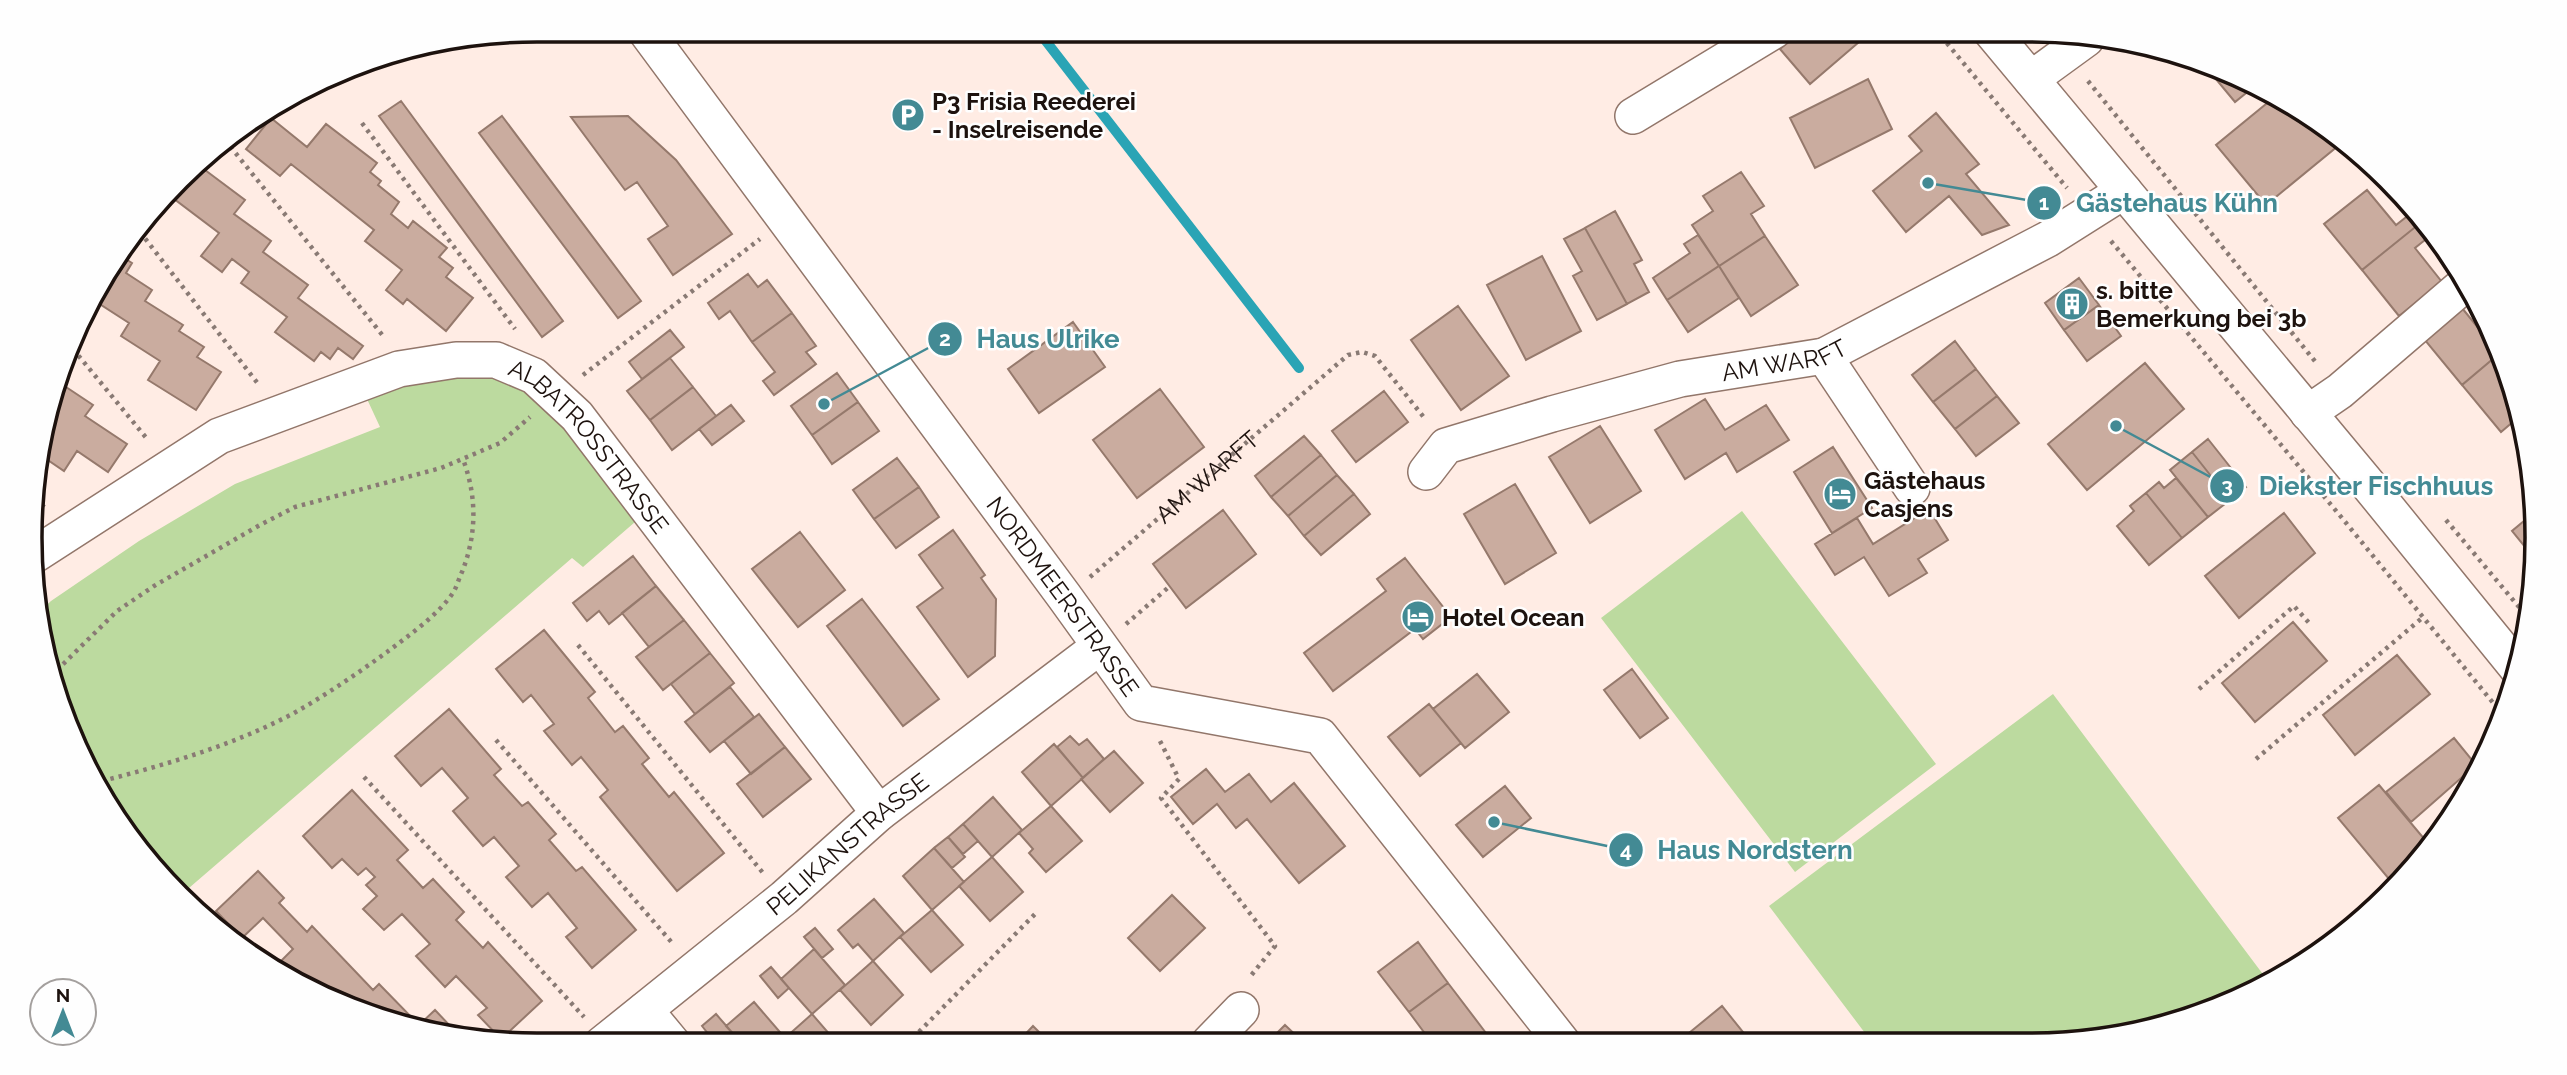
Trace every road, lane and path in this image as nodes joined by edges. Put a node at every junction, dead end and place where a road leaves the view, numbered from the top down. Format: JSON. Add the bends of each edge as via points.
{"nodes":[{"id":1,"x":654,"y":42,"type":"edge"},
{"id":2,"x":1755,"y":42,"type":"edge"},
{"id":3,"x":1946,"y":42,"type":"edge"},
{"id":4,"x":2000,"y":42,"type":"edge"},
{"id":5,"x":2076,"y":46,"type":"edge"},
{"id":6,"x":2031,"y":79,"type":"junction"},
{"id":7,"x":1633,"y":116,"type":"dead end"},
{"id":8,"x":362,"y":123,"type":"dead end"},
{"id":9,"x":231,"y":148,"type":"edge"},
{"id":10,"x":2124,"y":191,"type":"junction"},
{"id":11,"x":2088,"y":214,"type":"junction"},
{"id":12,"x":785,"y":219,"type":"junction"},
{"id":13,"x":144,"y":237,"type":"edge"},
{"id":14,"x":2459,"y":289,"type":"edge"},
{"id":15,"x":77,"y":354,"type":"edge"},
{"id":16,"x":1824,"y":356,"type":"junction"},
{"id":17,"x":409,"y":368,"type":"junction"},
{"id":18,"x":545,"y":386,"type":"junction"},
{"id":19,"x":2340,"y":391,"type":"junction"},
{"id":20,"x":282,"y":413,"type":"junction"},
{"id":21,"x":2308,"y":413,"type":"junction"},
{"id":22,"x":463,"y":458,"type":"junction"},
{"id":23,"x":1436,"y":459,"type":"joint"},
{"id":24,"x":171,"y":467,"type":"junction"},
{"id":25,"x":1912,"y":488,"type":"dead end"},
{"id":26,"x":2445,"y":518,"type":"dead end"},
{"id":27,"x":42,"y":550,"type":"edge"},
{"id":28,"x":1170,"y":586,"type":"dead end"},
{"id":29,"x":1064,"y":596,"type":"junction"},
{"id":30,"x":2520,"y":608,"type":"edge"},
{"id":31,"x":2423,"y":618,"type":"junction"},
{"id":32,"x":2310,"y":624,"type":"dead end"},
{"id":33,"x":578,"y":645,"type":"dead end"},
{"id":34,"x":1099,"y":647,"type":"junction"},
{"id":35,"x":2510,"y":659,"type":"edge"},
{"id":36,"x":59,"y":668,"type":"edge"},
{"id":37,"x":2199,"y":689,"type":"dead end"},
{"id":38,"x":1141,"y":703,"type":"junction"},
{"id":39,"x":2495,"y":707,"type":"edge"},
{"id":40,"x":496,"y":740,"type":"dead end"},
{"id":41,"x":2256,"y":759,"type":"dead end"},
{"id":42,"x":364,"y":777,"type":"dead end"},
{"id":43,"x":105,"y":780,"type":"edge"},
{"id":44,"x":879,"y":813,"type":"junction"},
{"id":45,"x":783,"y":898,"type":"junction"},
{"id":46,"x":1038,"y":911,"type":"dead end"},
{"id":47,"x":696,"y":969,"type":"junction"},
{"id":48,"x":645,"y":1010,"type":"junction"},
{"id":49,"x":1241,"y":1010,"type":"joint"},
{"id":50,"x":595,"y":1033,"type":"edge"},
{"id":51,"x":616,"y":1033,"type":"edge"},
{"id":52,"x":664,"y":1033,"type":"edge"},
{"id":53,"x":918,"y":1033,"type":"edge"},
{"id":54,"x":1219,"y":1033,"type":"edge"},
{"id":55,"x":1555,"y":1033,"type":"edge"}],
"edges":[{"from":1,"to":12,"type":"street","name":"NORDMEERSTRASSE"},
{"from":2,"to":7,"type":"street"},
{"from":3,"to":11,"type":"path"},
{"from":4,"to":6,"type":"street"},
{"from":5,"to":6,"type":"street"},
{"from":5,"to":19,"type":"path"},
{"from":6,"to":10,"type":"street"},
{"from":8,"to":18,"type":"path","via":[[532,353]]},
{"from":9,"to":17,"type":"path"},
{"from":10,"to":11,"type":"street","name":"AM WARFT"},
{"from":10,"to":21,"type":"street"},
{"from":11,"to":16,"type":"street","name":"AM WARFT"},
{"from":11,"to":31,"type":"path"},
{"from":12,"to":18,"type":"path"},
{"from":12,"to":29,"type":"street","name":"NORDMEERSTRASSE"},
{"from":13,"to":20,"type":"path"},
{"from":14,"to":19,"type":"street"},
{"from":15,"to":24,"type":"path"},
{"from":16,"to":23,"type":"street","name":"AM WARFT","via":[[1679,379]]},
{"from":16,"to":25,"type":"street"},
{"from":17,"to":18,"type":"street","name":"ALBATROSSTRASSE","via":[[456,360],[496,360]]},
{"from":17,"to":20,"type":"street","name":"ALBATROSSTRASSE"},
{"from":18,"to":22,"type":"path","via":[[500,443]]},
{"from":18,"to":44,"type":"street","name":"ALBATROSSTRASSE","via":[[578,416]]},
{"from":19,"to":21,"type":"street"},
{"from":20,"to":24,"type":"street","name":"ALBATROSSTRASSE","via":[[219,436]]},
{"from":21,"to":35,"type":"street"},
{"from":22,"to":36,"type":"path","via":[[442,468],[295,508],[260,525],[117,611]]},
{"from":22,"to":43,"type":"path","via":[[475,516],[470,553],[454,592],[419,629],[294,713],[220,746]]},
{"from":23,"to":29,"type":"path","name":"AM WARFT","via":[[1375,356],[1362,352],[1348,355]]},
{"from":24,"to":27,"type":"street","name":"ALBATROSSTRASSE"},
{"from":26,"to":30,"type":"path"},
{"from":28,"to":34,"type":"path"},
{"from":29,"to":34,"type":"street","name":"NORDMEERSTRASSE"},
{"from":31,"to":39,"type":"path"},
{"from":31,"to":41,"type":"path"},
{"from":32,"to":37,"type":"path","via":[[2294,606]]},
{"from":33,"to":45,"type":"path"},
{"from":34,"to":38,"type":"street","name":"NORDMEERSTRASSE"},
{"from":34,"to":44,"type":"street","name":"PELIKANSTRASSE"},
{"from":38,"to":49,"type":"path","via":[[1179,779],[1161,798],[1275,946],[1246,982]]},
{"from":38,"to":55,"type":"street","name":"NORDMEERSTRASSE","via":[[1320,736]]},
{"from":40,"to":47,"type":"path"},
{"from":42,"to":50,"type":"path"},
{"from":44,"to":45,"type":"street","name":"PELIKANSTRASSE"},
{"from":45,"to":47,"type":"street","name":"PELIKANSTRASSE"},
{"from":46,"to":53,"type":"path"},
{"from":47,"to":48,"type":"street","name":"PELIKANSTRASSE"},
{"from":48,"to":51,"type":"street","name":"PELIKANSTRASSE"},
{"from":48,"to":52,"type":"street"},
{"from":49,"to":54,"type":"street"}]}
